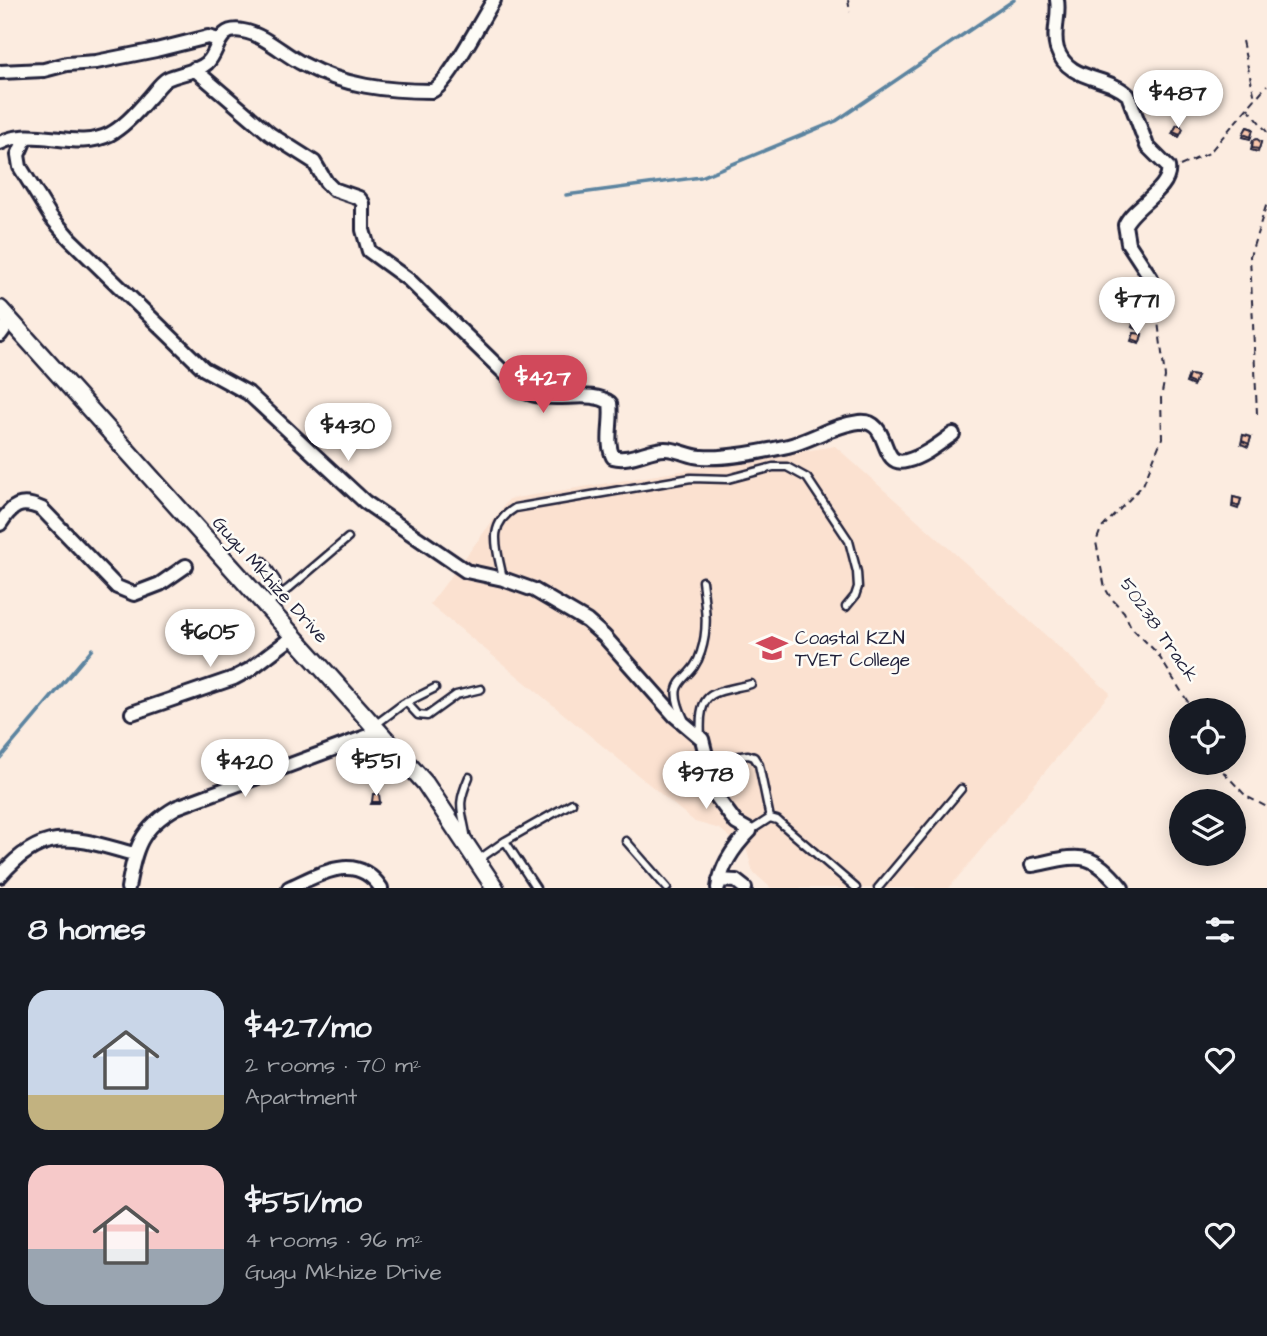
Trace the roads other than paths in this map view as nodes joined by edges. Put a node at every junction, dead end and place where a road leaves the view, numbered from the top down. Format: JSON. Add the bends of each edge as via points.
{"nodes":[{"id":1,"x":494,"y":0,"type":"edge"},
{"id":2,"x":1056,"y":0,"type":"edge"},
{"id":3,"x":219,"y":40,"type":"junction"},
{"id":4,"x":194,"y":69,"type":"junction"},
{"id":5,"x":0,"y":72,"type":"edge"},
{"id":6,"x":26,"y":136,"type":"junction"},
{"id":7,"x":0,"y":143,"type":"edge"},
{"id":8,"x":1152,"y":278,"type":"road end"},
{"id":9,"x":4,"y":322,"type":"edge"},
{"id":10,"x":953,"y":434,"type":"dead end"},
{"id":11,"x":0,"y":524,"type":"edge"},
{"id":12,"x":348,"y":538,"type":"dead end"},
{"id":13,"x":263,"y":561,"type":"dead end"},
{"id":14,"x":186,"y":566,"type":"dead end"},
{"id":15,"x":503,"y":579,"type":"junction"},
{"id":16,"x":702,"y":581,"type":"dead end"},
{"id":17,"x":272,"y":601,"type":"junction"},
{"id":18,"x":846,"y":607,"type":"dead end"},
{"id":19,"x":294,"y":636,"type":"junction"},
{"id":20,"x":751,"y":684,"type":"dead end"},
{"id":21,"x":435,"y":688,"type":"dead end"},
{"id":22,"x":481,"y":689,"type":"dead end"},
{"id":23,"x":406,"y":702,"type":"junction"},
{"id":24,"x":132,"y":713,"type":"dead end"},
{"id":25,"x":687,"y":727,"type":"junction"},
{"id":26,"x":376,"y":729,"type":"junction"},
{"id":27,"x":702,"y":739,"type":"junction"},
{"id":28,"x":707,"y":761,"type":"junction"},
{"id":29,"x":469,"y":777,"type":"dead end"},
{"id":30,"x":961,"y":789,"type":"dead end"},
{"id":31,"x":572,"y":803,"type":"dead end"},
{"id":32,"x":769,"y":818,"type":"junction"},
{"id":33,"x":750,"y":831,"type":"junction"},
{"id":34,"x":505,"y":841,"type":"junction"},
{"id":35,"x":626,"y":841,"type":"dead end"},
{"id":36,"x":465,"y":843,"type":"junction"},
{"id":37,"x":134,"y":854,"type":"junction"},
{"id":38,"x":477,"y":861,"type":"junction"},
{"id":39,"x":1032,"y":865,"type":"dead end"},
{"id":40,"x":0,"y":876,"type":"edge"},
{"id":41,"x":718,"y":884,"type":"edge"},
{"id":42,"x":128,"y":888,"type":"edge"},
{"id":43,"x":289,"y":888,"type":"edge"},
{"id":44,"x":381,"y":888,"type":"edge"},
{"id":45,"x":495,"y":888,"type":"edge"},
{"id":46,"x":536,"y":888,"type":"edge"},
{"id":47,"x":667,"y":888,"type":"edge"},
{"id":48,"x":745,"y":888,"type":"edge"},
{"id":49,"x":856,"y":888,"type":"edge"},
{"id":50,"x":878,"y":888,"type":"edge"},
{"id":51,"x":1122,"y":888,"type":"edge"}],
"edges":[{"from":1,"to":3,"type":"street","via":[[448,76],[432,91],[380,90],[350,83],[301,64],[244,31],[225,34]]},
{"from":2,"to":8,"type":"street","via":[[1055,38],[1061,58],[1079,74],[1128,95],[1147,146],[1168,167],[1166,181],[1125,225],[1128,243]]},
{"from":3,"to":4,"type":"street","via":[[208,62]]},
{"from":3,"to":5,"type":"street","via":[[208,37],[96,62]]},
{"from":4,"to":6,"type":"street","via":[[165,80],[111,134],[79,140]]},
{"from":4,"to":10,"type":"street","via":[[270,134],[314,162],[333,190],[359,198],[369,251],[409,280],[523,391],[549,399],[600,397],[610,403],[613,457],[669,449],[715,457],[788,446],[862,422],[878,428],[889,455],[903,462]]},
{"from":6,"to":7,"type":"street"},
{"from":6,"to":15,"type":"street","via":[[18,161],[51,217],[204,369],[248,393],[365,502],[449,561]]},
{"from":9,"to":17,"type":"street","name":"Gugu Mkhize Drive"},
{"from":11,"to":14,"type":"street","via":[[15,506],[30,503],[117,587],[134,594],[160,584]]},
{"from":12,"to":17,"type":"lane"},
{"from":13,"to":17,"type":"lane","via":[[276,580]]},
{"from":15,"to":18,"type":"lane","via":[[495,534],[497,523],[515,508],[787,467],[807,478],[849,541],[858,587]]},
{"from":15,"to":25,"type":"street","via":[[552,599],[587,621]]},
{"from":16,"to":25,"type":"lane","via":[[705,638],[695,667],[679,682],[675,693]]},
{"from":17,"to":19,"type":"street","name":"Gugu Mkhize Drive"},
{"from":19,"to":24,"type":"street","via":[[233,678]]},
{"from":19,"to":26,"type":"street","name":"Gugu Mkhize Drive"},
{"from":20,"to":27,"type":"lane","via":[[706,698],[700,715]]},
{"from":21,"to":23,"type":"lane"},
{"from":22,"to":23,"type":"lane","via":[[456,695],[427,716],[418,715]]},
{"from":23,"to":26,"type":"lane"},
{"from":25,"to":27,"type":"street"},
{"from":26,"to":36,"type":"street","name":"Gugu Mkhize Drive","via":[[425,783]]},
{"from":26,"to":37,"type":"street","via":[[177,807],[150,825]]},
{"from":27,"to":28,"type":"street"},
{"from":28,"to":32,"type":"lane","via":[[754,757]]},
{"from":28,"to":33,"type":"street","via":[[720,803],[736,823]]},
{"from":29,"to":36,"type":"lane","via":[[459,807]]},
{"from":30,"to":50,"type":"lane"},
{"from":31,"to":34,"type":"lane"},
{"from":32,"to":33,"type":"lane"},
{"from":32,"to":49,"type":"lane","via":[[783,824]]},
{"from":33,"to":41,"type":"street","via":[[729,855]]},
{"from":34,"to":38,"type":"lane"},
{"from":34,"to":46,"type":"lane"},
{"from":35,"to":47,"type":"lane"},
{"from":36,"to":38,"type":"street","name":"Gugu Mkhize Drive"},
{"from":37,"to":40,"type":"street","via":[[56,839],[27,850]]},
{"from":37,"to":42,"type":"street"},
{"from":38,"to":45,"type":"street","name":"Gugu Mkhize Drive"},
{"from":39,"to":51,"type":"street","via":[[1071,858],[1094,860]]},
{"from":41,"to":48,"type":"street","via":[[736,881]]},
{"from":43,"to":44,"type":"street","via":[[331,869],[349,868],[365,871]]}]}
